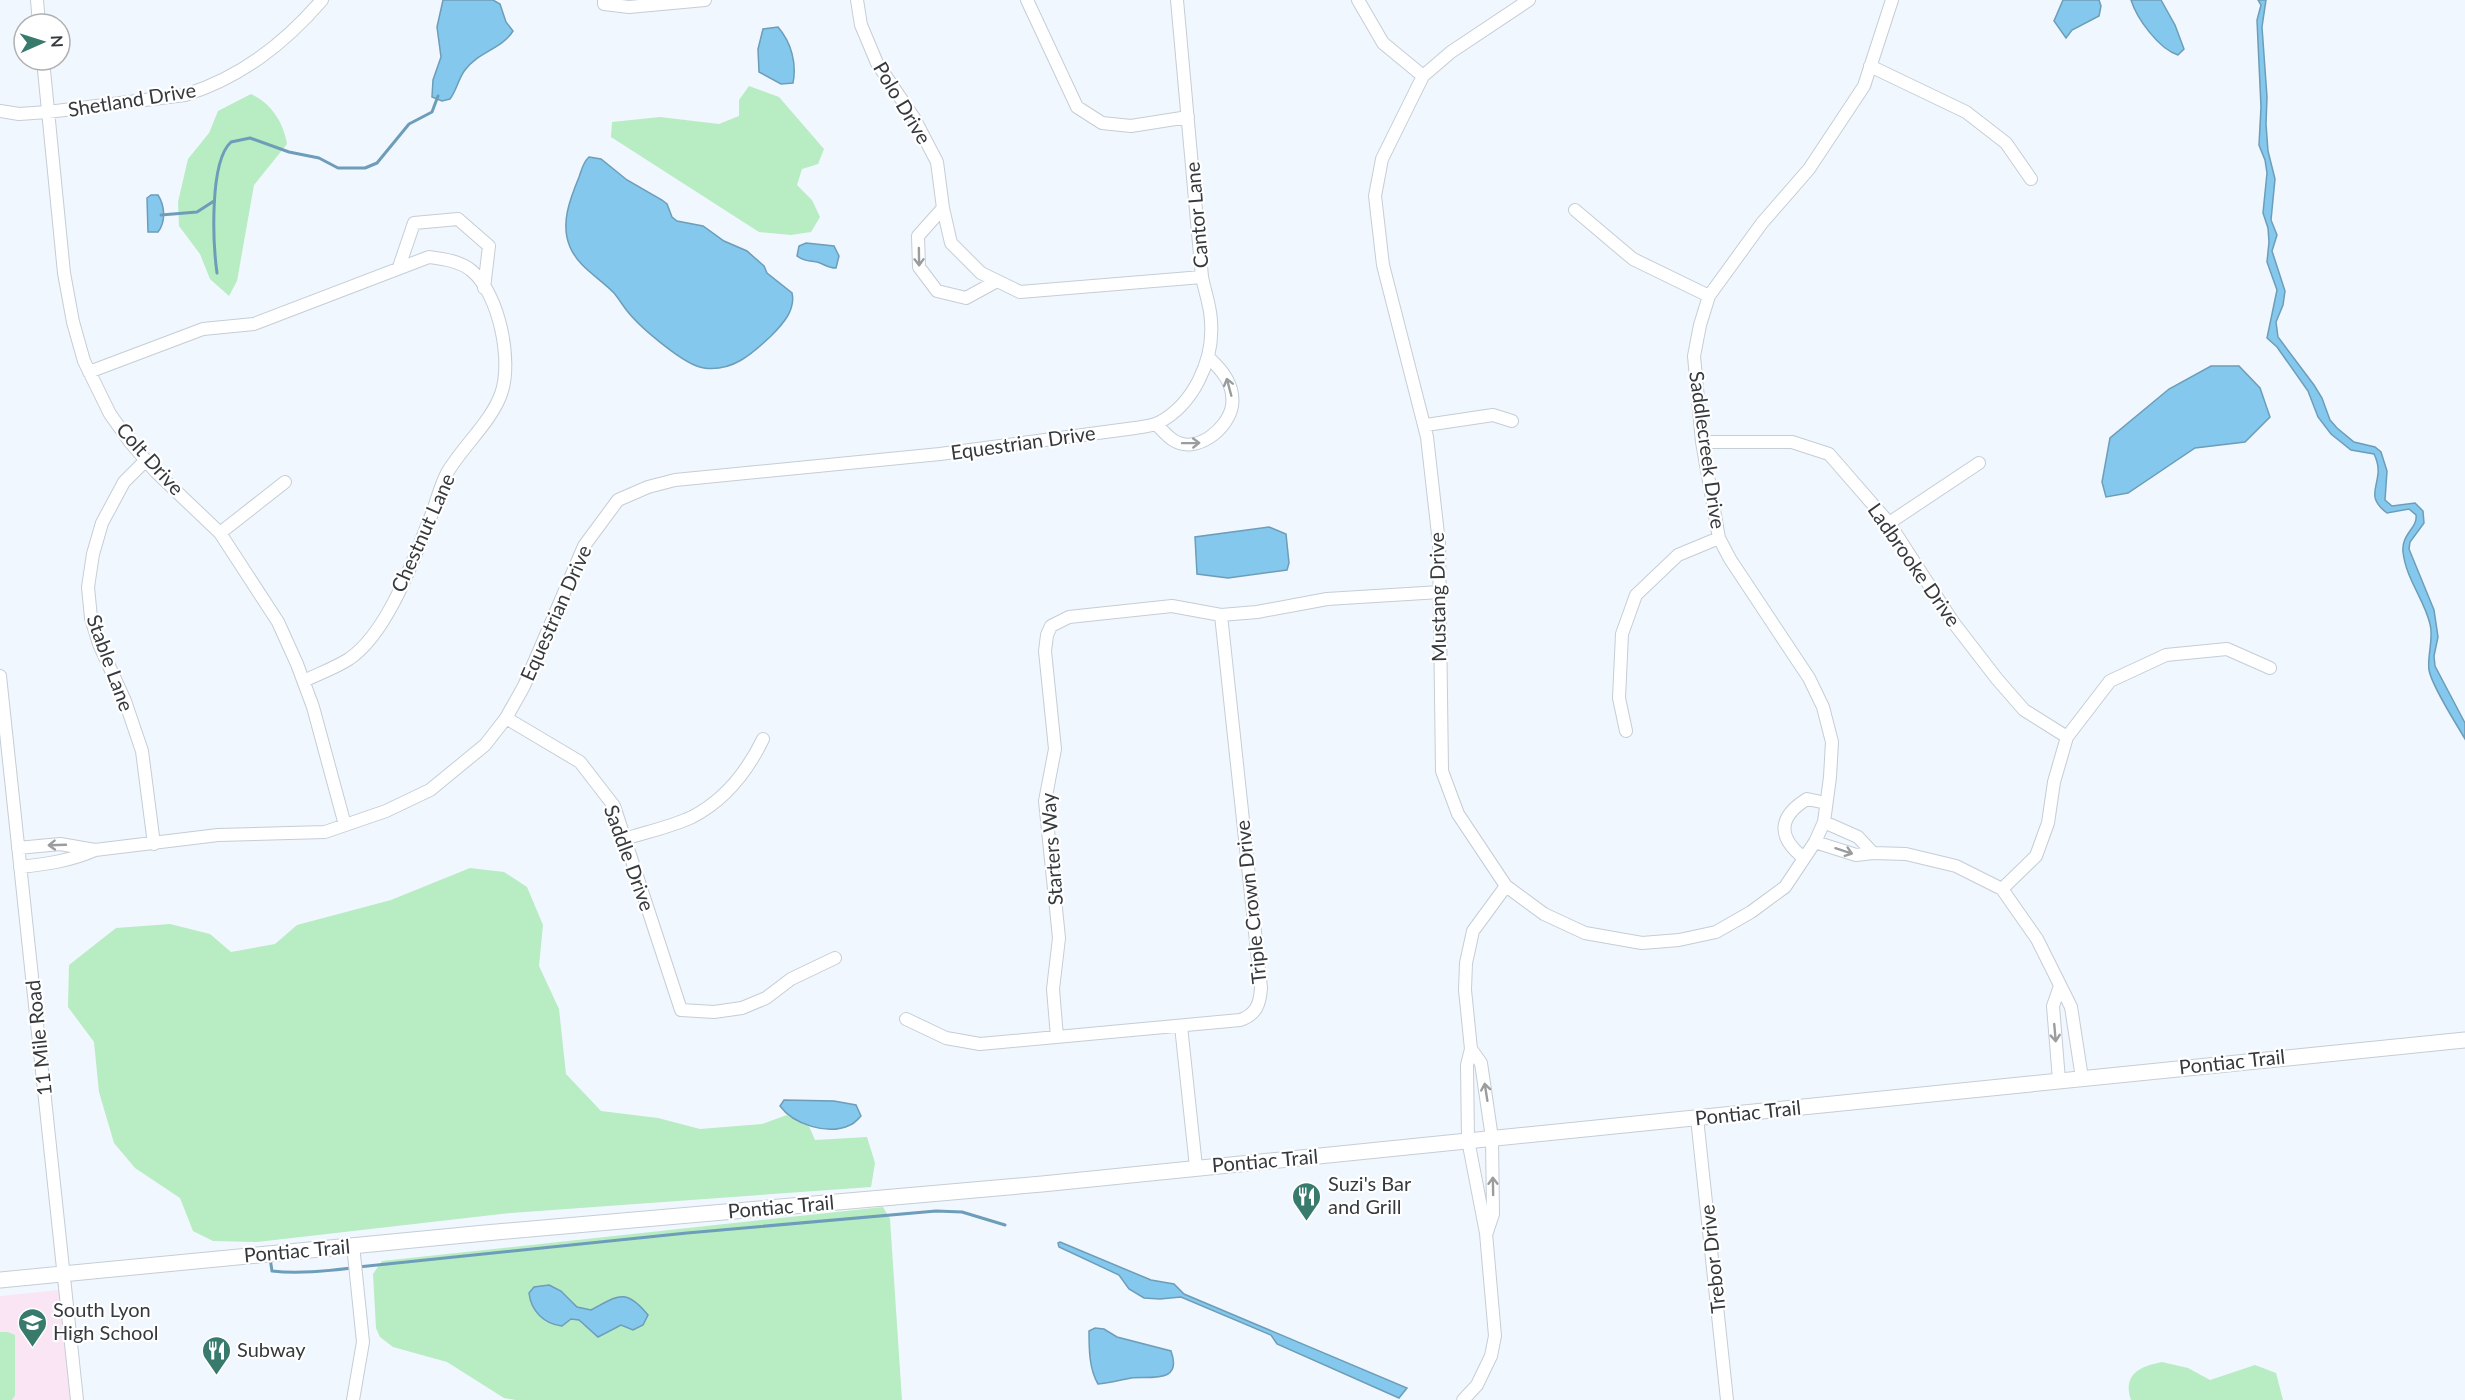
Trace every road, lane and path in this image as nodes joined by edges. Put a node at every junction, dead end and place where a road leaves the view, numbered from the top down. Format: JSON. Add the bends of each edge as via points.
{"nodes":[{"id":1,"x":322,"y":0,"type":"edge"},
{"id":2,"x":604,"y":0,"type":"edge"},
{"id":3,"x":705,"y":0,"type":"edge"},
{"id":4,"x":857,"y":0,"type":"edge"},
{"id":5,"x":1028,"y":0,"type":"edge"},
{"id":6,"x":1177,"y":0,"type":"edge"},
{"id":7,"x":1358,"y":0,"type":"edge"},
{"id":8,"x":1529,"y":0,"type":"edge"},
{"id":9,"x":1892,"y":0,"type":"edge"},
{"id":10,"x":1870,"y":66,"type":"junction"},
{"id":11,"x":43,"y":72,"type":"edge"},
{"id":12,"x":1423,"y":76,"type":"junction"},
{"id":13,"x":0,"y":111,"type":"edge"},
{"id":14,"x":48,"y":112,"type":"junction"},
{"id":15,"x":19,"y":114,"type":"junction"},
{"id":16,"x":1188,"y":117,"type":"junction"},
{"id":17,"x":0,"y":123,"type":"edge"},
{"id":18,"x":2031,"y":179,"type":"dead end"},
{"id":19,"x":943,"y":208,"type":"junction"},
{"id":20,"x":1575,"y":210,"type":"dead end"},
{"id":21,"x":399,"y":267,"type":"junction"},
{"id":22,"x":1202,"y":277,"type":"junction"},
{"id":23,"x":997,"y":281,"type":"junction"},
{"id":24,"x":484,"y":288,"type":"junction"},
{"id":25,"x":1709,"y":297,"type":"junction"},
{"id":26,"x":1209,"y":358,"type":"junction"},
{"id":27,"x":89,"y":372,"type":"junction"},
{"id":28,"x":1512,"y":421,"type":"dead end"},
{"id":29,"x":1156,"y":424,"type":"junction"},
{"id":30,"x":1426,"y":425,"type":"junction"},
{"id":31,"x":1702,"y":442,"type":"junction"},
{"id":32,"x":146,"y":460,"type":"junction"},
{"id":33,"x":1979,"y":462,"type":"dead end"},
{"id":34,"x":285,"y":482,"type":"dead end"},
{"id":35,"x":1889,"y":523,"type":"junction"},
{"id":36,"x":220,"y":533,"type":"junction"},
{"id":37,"x":1719,"y":538,"type":"junction"},
{"id":38,"x":1440,"y":592,"type":"junction"},
{"id":39,"x":1221,"y":615,"type":"junction"},
{"id":40,"x":2270,"y":668,"type":"dead end"},
{"id":41,"x":0,"y":676,"type":"edge"},
{"id":42,"x":304,"y":681,"type":"junction"},
{"id":43,"x":506,"y":718,"type":"junction"},
{"id":44,"x":1626,"y":731,"type":"dead end"},
{"id":45,"x":2067,"y":737,"type":"junction"},
{"id":46,"x":763,"y":739,"type":"dead end"},
{"id":47,"x":1826,"y":803,"type":"junction"},
{"id":48,"x":1824,"y":822,"type":"junction"},
{"id":49,"x":345,"y":825,"type":"junction"},
{"id":50,"x":625,"y":838,"type":"junction"},
{"id":51,"x":1815,"y":842,"type":"junction"},
{"id":52,"x":154,"y":844,"type":"junction"},
{"id":53,"x":18,"y":849,"type":"junction"},
{"id":54,"x":95,"y":850,"type":"junction"},
{"id":55,"x":1874,"y":853,"type":"junction"},
{"id":56,"x":1804,"y":858,"type":"junction"},
{"id":57,"x":20,"y":867,"type":"junction"},
{"id":58,"x":1506,"y":886,"type":"junction"},
{"id":59,"x":2002,"y":889,"type":"junction"},
{"id":60,"x":835,"y":958,"type":"dead end"},
{"id":61,"x":2060,"y":986,"type":"junction"},
{"id":62,"x":906,"y":1019,"type":"dead end"},
{"id":63,"x":1181,"y":1026,"type":"junction"},
{"id":64,"x":1057,"y":1037,"type":"junction"},
{"id":65,"x":2465,"y":1040,"type":"edge"},
{"id":66,"x":1471,"y":1049,"type":"junction"},
{"id":67,"x":2082,"y":1078,"type":"junction"},
{"id":68,"x":2059,"y":1080,"type":"junction"},
{"id":69,"x":1697,"y":1118,"type":"junction"},
{"id":70,"x":1492,"y":1138,"type":"junction"},
{"id":71,"x":1468,"y":1140,"type":"junction"},
{"id":72,"x":1196,"y":1167,"type":"junction"},
{"id":73,"x":1486,"y":1233,"type":"junction"},
{"id":74,"x":353,"y":1245,"type":"junction"},
{"id":75,"x":63,"y":1274,"type":"junction"},
{"id":76,"x":0,"y":1280,"type":"edge"},
{"id":77,"x":1727,"y":1397,"type":"edge"},
{"id":78,"x":77,"y":1400,"type":"edge"},
{"id":79,"x":353,"y":1400,"type":"edge"},
{"id":80,"x":1462,"y":1400,"type":"edge"}],
"edges":[{"from":1,"to":14,"type":"street","name":"Shetland Drive","via":[[262,58],[202,90]]},
{"from":2,"to":3,"type":"street","via":[[604,4],[629,7]]},
{"from":4,"to":19,"type":"street","name":"Polo Drive","via":[[861,25],[876,63],[914,118],[937,162]]},
{"from":5,"to":16,"type":"street","via":[[1077,107],[1102,123],[1131,126]]},
{"from":6,"to":16,"type":"street","name":"Cantor Lane"},
{"from":7,"to":12,"type":"street","via":[[1383,43]]},
{"from":8,"to":12,"type":"street","name":"Mustang Drive","via":[[1451,52]]},
{"from":9,"to":10,"type":"street"},
{"from":10,"to":18,"type":"street","via":[[1966,112],[2006,143]]},
{"from":10,"to":25,"type":"street","name":"Saddlecreek Drive","via":[[1864,86],[1809,169],[1762,223]]},
{"from":11,"to":14,"type":"street","name":"Colt Drive"},
{"from":12,"to":30,"type":"street","name":"Mustang Drive","via":[[1382,159],[1375,196],[1383,265]]},
{"from":13,"to":15,"type":"street","name":"Shetland Drive"},
{"from":14,"to":15,"type":"street","name":"Shetland Drive"},
{"from":14,"to":27,"type":"street","name":"Colt Drive","via":[[64,273],[73,322]]},
{"from":15,"to":17,"type":"street","name":"Shetland Drive"},
{"from":16,"to":22,"type":"street","name":"Cantor Lane"},
{"from":19,"to":23,"type":"street","name":"Polo Drive","via":[[951,243],[981,273]]},
{"from":19,"to":23,"type":"street","one_way":true,"via":[[918,236],[919,267],[937,291],[966,298]]},
{"from":20,"to":25,"type":"street","via":[[1633,259]]},
{"from":21,"to":24,"type":"street","name":"Chestnut Lane","via":[[429,256],[452,260],[472,271]]},
{"from":21,"to":24,"type":"street","via":[[414,223],[458,219],[489,246]]},
{"from":21,"to":27,"type":"street","name":"Chestnut Lane","via":[[254,324],[203,329]]},
{"from":22,"to":23,"type":"street","name":"Polo Drive","via":[[1020,292]]},
{"from":22,"to":26,"type":"street","name":"Cantor Lane","via":[[1211,322]]},
{"from":24,"to":42,"type":"street","name":"Chestnut Lane","via":[[502,323],[506,362],[501,394],[447,473],[399,591],[374,636],[349,659]]},
{"from":25,"to":31,"type":"street","name":"Saddlecreek Drive","via":[[1694,356]]},
{"from":26,"to":29,"type":"street","via":[[1196,387]]},
{"from":29,"to":26,"type":"street","one_way":true,"via":[[1173,440],[1188,445],[1203,442],[1225,421],[1232,406],[1231,390],[1224,372]]},
{"from":27,"to":32,"type":"street","name":"Colt Drive","via":[[110,414]]},
{"from":28,"to":30,"type":"street","via":[[1493,416]]},
{"from":29,"to":43,"type":"street","name":"Equestrian Drive","via":[[940,454],[675,480],[618,500],[584,546],[524,686]]},
{"from":30,"to":38,"type":"street","name":"Mustang Drive"},
{"from":31,"to":35,"type":"street","name":"Ladbrooke Drive","via":[[1792,442],[1829,454]]},
{"from":31,"to":37,"type":"street","name":"Saddlecreek Drive"},
{"from":32,"to":36,"type":"street","name":"Colt Drive"},
{"from":32,"to":52,"type":"street","name":"Stable Lane","via":[[124,482],[102,523],[88,587],[99,644],[142,751]]},
{"from":33,"to":35,"type":"street"},
{"from":34,"to":36,"type":"street"},
{"from":35,"to":45,"type":"street","name":"Ladbrooke Drive","via":[[1953,622],[1997,679],[2024,710]]},
{"from":36,"to":42,"type":"street","name":"Colt Drive","via":[[278,622]]},
{"from":37,"to":44,"type":"street","via":[[1678,555],[1636,595],[1622,634],[1619,698]]},
{"from":37,"to":47,"type":"street","name":"Saddlecreek Drive","via":[[1809,678],[1823,707],[1832,742]]},
{"from":38,"to":39,"type":"street","name":"Starters Way","via":[[1327,599]]},
{"from":38,"to":58,"type":"street","name":"Mustang Drive","via":[[1443,771],[1458,814]]},
{"from":39,"to":63,"type":"street","name":"Triple Crown Drive","via":[[1260,1000],[1248,1017]]},
{"from":39,"to":64,"type":"street","name":"Starters Way","via":[[1172,606],[1142,608],[1069,617],[1052,626],[1047,634],[1045,651],[1055,749],[1045,801],[1059,938],[1053,989]]},
{"from":40,"to":45,"type":"street","via":[[2227,649],[2166,655],[2110,681]]},
{"from":41,"to":53,"type":"street","name":"11 Mile Road"},
{"from":42,"to":49,"type":"street","name":"Colt Drive"},
{"from":43,"to":49,"type":"street","name":"Equestrian Drive","via":[[484,745],[430,790]]},
{"from":43,"to":50,"type":"street","name":"Saddle Drive","via":[[580,762],[614,806]]},
{"from":45,"to":59,"type":"street","via":[[2048,823],[2036,856]]},
{"from":46,"to":50,"type":"street","via":[[751,764],[729,790],[692,817]]},
{"from":47,"to":48,"type":"street","name":"Saddlecreek Drive"},
{"from":47,"to":56,"type":"street","via":[[1807,800],[1789,815],[1786,840]]},
{"from":48,"to":51,"type":"street","name":"Saddlecreek Drive"},
{"from":48,"to":55,"type":"street","via":[[1858,837]]},
{"from":49,"to":52,"type":"street","name":"Equestrian Drive","via":[[325,832],[218,835]]},
{"from":50,"to":60,"type":"street","name":"Saddle Drive","via":[[681,1010],[714,1012],[742,1008],[766,998],[791,978]]},
{"from":51,"to":55,"type":"street","one_way":true,"via":[[1856,855]]},
{"from":51,"to":56,"type":"street","name":"Mustang Drive"},
{"from":52,"to":54,"type":"street","name":"Equestrian Drive"},
{"from":54,"to":53,"type":"street","name":"Equestrian Drive","one_way":true,"via":[[60,844]]},
{"from":53,"to":57,"type":"street","name":"11 Mile Road"},
{"from":54,"to":57,"type":"street","name":"Equestrian Drive","via":[[68,861]]},
{"from":55,"to":59,"type":"street","via":[[1906,854],[1956,866]]},
{"from":56,"to":58,"type":"street","name":"Mustang Drive","via":[[1785,887],[1751,912],[1716,932],[1679,940],[1642,943],[1584,933],[1544,914]]},
{"from":57,"to":75,"type":"street","name":"11 Mile Road"},
{"from":58,"to":66,"type":"street","via":[[1473,931],[1466,963]]},
{"from":59,"to":61,"type":"street","via":[[2037,939]]},
{"from":61,"to":67,"type":"street","via":[[2071,1006]]},
{"from":61,"to":68,"type":"street","one_way":true,"via":[[2053,1006]]},
{"from":62,"to":64,"type":"street","name":"Triple Crown Drive","via":[[963,1043]]},
{"from":63,"to":64,"type":"street","name":"Triple Crown Drive"},
{"from":63,"to":72,"type":"street"},
{"from":65,"to":67,"type":"main road","name":"Pontiac Trail"},
{"from":70,"to":66,"type":"street","one_way":true,"via":[[1481,1063]]},
{"from":66,"to":71,"type":"street","via":[[1467,1065]]},
{"from":67,"to":68,"type":"main road","name":"Pontiac Trail"},
{"from":68,"to":69,"type":"main road","name":"Pontiac Trail"},
{"from":69,"to":70,"type":"main road","name":"Pontiac Trail"},
{"from":69,"to":77,"type":"street","name":"Trebor Drive"},
{"from":70,"to":71,"type":"main road","name":"Pontiac Trail"},
{"from":73,"to":70,"type":"street","one_way":true,"via":[[1493,1214]]},
{"from":71,"to":72,"type":"main road","name":"Pontiac Trail"},
{"from":71,"to":73,"type":"street"},
{"from":72,"to":74,"type":"main road","name":"Pontiac Trail"},
{"from":73,"to":80,"type":"street","via":[[1496,1336],[1477,1385]]},
{"from":74,"to":75,"type":"main road","name":"Pontiac Trail"},
{"from":74,"to":79,"type":"street","via":[[363,1342]]},
{"from":75,"to":76,"type":"main road","name":"Pontiac Trail"},
{"from":75,"to":78,"type":"street","name":"11 Mile Road"}]}
